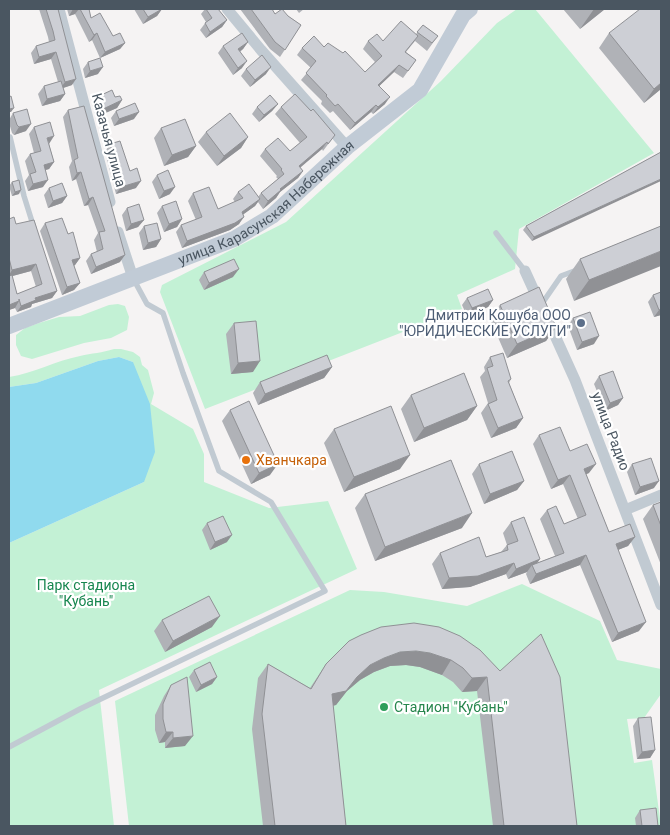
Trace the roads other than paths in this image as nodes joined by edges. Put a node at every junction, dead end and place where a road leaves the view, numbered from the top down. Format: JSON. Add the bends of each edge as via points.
{"nodes":[{"id":1,"x":59,"y":9,"type":"edge"},
{"id":2,"x":227,"y":9,"type":"edge"},
{"id":3,"x":470,"y":9,"type":"edge"},
{"id":4,"x":10,"y":137,"type":"dead end"},
{"id":5,"x":347,"y":147,"type":"junction"},
{"id":6,"x":36,"y":233,"type":"edge"},
{"id":7,"x":496,"y":233,"type":"dead end"},
{"id":8,"x":579,"y":269,"type":"edge"},
{"id":9,"x":525,"y":271,"type":"joint"},
{"id":10,"x":133,"y":278,"type":"junction"},
{"id":11,"x":541,"y":305,"type":"junction"},
{"id":12,"x":9,"y":326,"type":"edge"},
{"id":13,"x":661,"y":495,"type":"edge"},
{"id":14,"x":625,"y":510,"type":"junction"},
{"id":15,"x":661,"y":606,"type":"edge"},
{"id":16,"x":9,"y":747,"type":"edge"}],
"edges":[{"from":1,"to":10,"type":"street","name":"Казачья улица"},
{"from":2,"to":5,"type":"street"},
{"from":3,"to":5,"type":"street","name":"улица Карасунская Набережная","via":[[463,15],[420,90]]},
{"from":4,"to":6,"type":"lane"},
{"from":5,"to":10,"type":"street","name":"улица Карасунская Набережная","via":[[272,216],[234,239]]},
{"from":7,"to":9,"type":"lane"},
{"from":8,"to":11,"type":"lane","via":[[561,276]]},
{"from":9,"to":11,"type":"street","name":"улица Радио"},
{"from":10,"to":12,"type":"street","name":"улица Карасунская Набережная","via":[[58,301]]},
{"from":10,"to":16,"type":"lane","via":[[147,304],[163,313],[219,471],[272,502],[325,591],[88,705]]},
{"from":11,"to":14,"type":"street","name":"улица Радио","via":[[575,380]]},
{"from":13,"to":14,"type":"street"},
{"from":14,"to":15,"type":"street","name":"улица Радио"}]}
